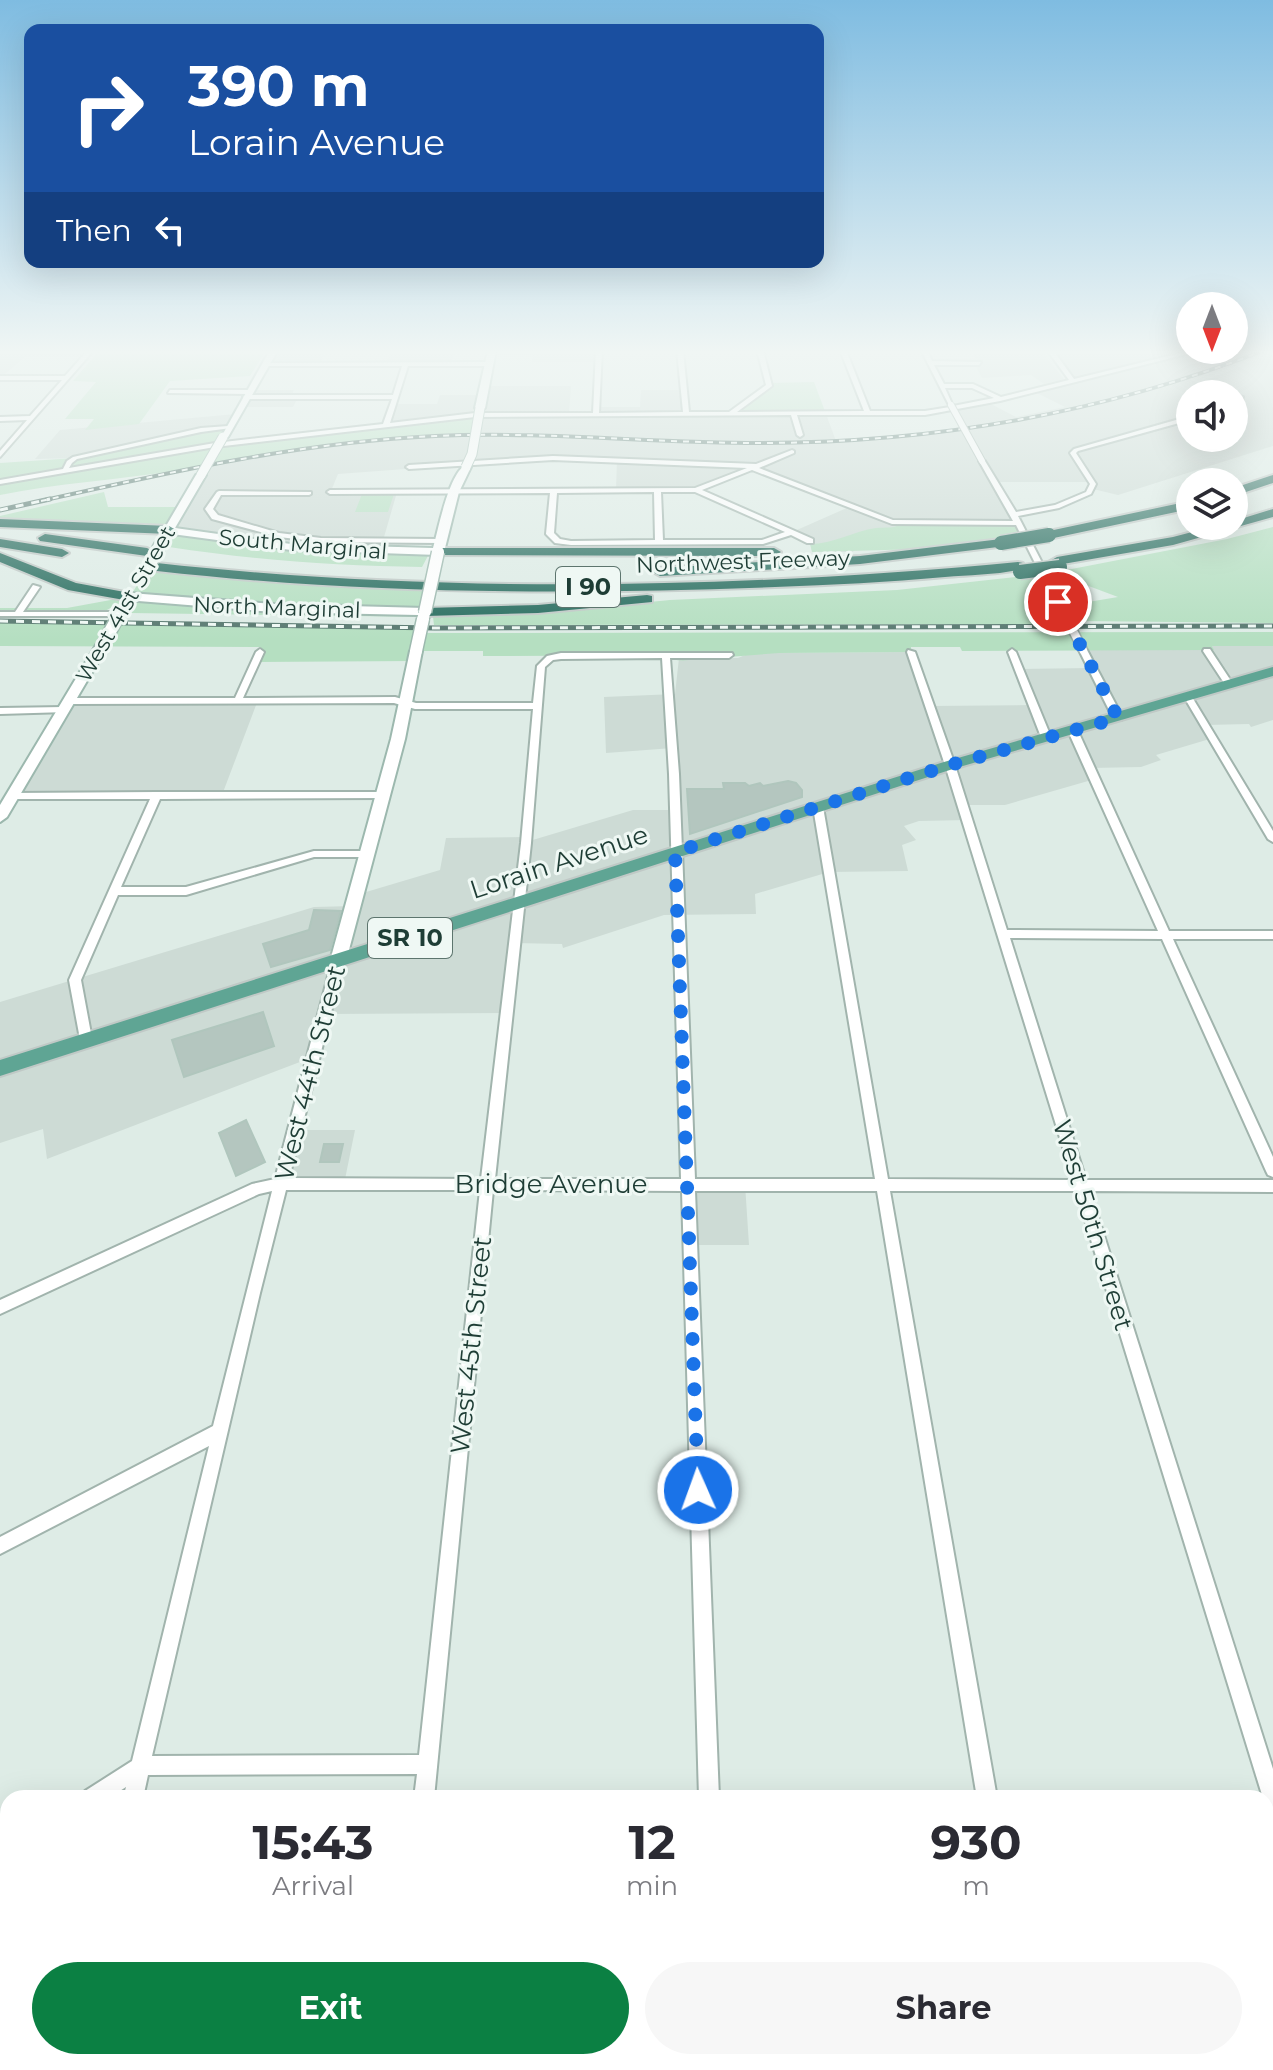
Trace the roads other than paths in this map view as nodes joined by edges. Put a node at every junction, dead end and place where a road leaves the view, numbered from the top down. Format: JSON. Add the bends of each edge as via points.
{"nodes":[{"id":1,"x":127,"y":447,"type":"edge"},
{"id":2,"x":205,"y":447,"type":"edge"},
{"id":3,"x":218,"y":447,"type":"edge"},
{"id":4,"x":473,"y":447,"type":"edge"},
{"id":5,"x":974,"y":447,"type":"edge"},
{"id":6,"x":1088,"y":447,"type":"edge"},
{"id":7,"x":792,"y":452,"type":"dead end"},
{"id":8,"x":409,"y":467,"type":"dead end"},
{"id":9,"x":756,"y":467,"type":"junction"},
{"id":10,"x":66,"y":468,"type":"junction"},
{"id":11,"x":1273,"y":479,"type":"edge"},
{"id":12,"x":0,"y":482,"type":"edge"},
{"id":13,"x":1248,"y":487,"type":"edge"},
{"id":14,"x":657,"y":490,"type":"junction"},
{"id":15,"x":696,"y":490,"type":"junction"},
{"id":16,"x":554,"y":491,"type":"junction"},
{"id":17,"x":330,"y":492,"type":"dead end"},
{"id":18,"x":454,"y":492,"type":"junction"},
{"id":19,"x":309,"y":493,"type":"dead end"},
{"id":20,"x":1176,"y":508,"type":"edge"},
{"id":21,"x":1273,"y":513,"type":"edge"},
{"id":22,"x":1016,"y":519,"type":"junction"},
{"id":23,"x":1248,"y":521,"type":"edge"},
{"id":24,"x":0,"y":523,"type":"edge"},
{"id":25,"x":257,"y":529,"type":"junction"},
{"id":26,"x":169,"y":530,"type":"junction"},
{"id":27,"x":0,"y":531,"type":"edge"},
{"id":28,"x":790,"y":533,"type":"junction"},
{"id":29,"x":241,"y":540,"type":"junction"},
{"id":30,"x":1177,"y":540,"type":"edge"},
{"id":31,"x":810,"y":541,"type":"dead end"},
{"id":32,"x":0,"y":543,"type":"edge"},
{"id":33,"x":659,"y":543,"type":"junction"},
{"id":34,"x":998,"y":544,"type":"junction"},
{"id":35,"x":439,"y":546,"type":"junction"},
{"id":36,"x":161,"y":555,"type":"junction"},
{"id":37,"x":0,"y":557,"type":"edge"},
{"id":38,"x":143,"y":564,"type":"junction"},
{"id":39,"x":1019,"y":569,"type":"junction"},
{"id":40,"x":36,"y":587,"type":"dead end"},
{"id":41,"x":130,"y":597,"type":"junction"},
{"id":42,"x":0,"y":614,"type":"edge"},
{"id":43,"x":17,"y":614,"type":"junction"},
{"id":44,"x":119,"y":616,"type":"junction"},
{"id":45,"x":424,"y":616,"type":"junction"},
{"id":46,"x":1207,"y":651,"type":"dead end"},
{"id":47,"x":260,"y":652,"type":"dead end"},
{"id":48,"x":911,"y":652,"type":"dead end"},
{"id":49,"x":1012,"y":652,"type":"dead end"},
{"id":50,"x":666,"y":655,"type":"junction"},
{"id":51,"x":729,"y":655,"type":"dead end"},
{"id":52,"x":1273,"y":671,"type":"edge"},
{"id":53,"x":1229,"y":684,"type":"junction"},
{"id":54,"x":1188,"y":697,"type":"junction"},
{"id":55,"x":238,"y":700,"type":"junction"},
{"id":56,"x":404,"y":702,"type":"junction"},
{"id":57,"x":66,"y":706,"type":"junction"},
{"id":58,"x":535,"y":706,"type":"junction"},
{"id":59,"x":0,"y":711,"type":"edge"},
{"id":60,"x":1118,"y":718,"type":"junction"},
{"id":61,"x":1073,"y":731,"type":"junction"},
{"id":62,"x":1046,"y":737,"type":"junction"},
{"id":63,"x":950,"y":765,"type":"junction"},
{"id":64,"x":157,"y":795,"type":"junction"},
{"id":65,"x":383,"y":795,"type":"junction"},
{"id":66,"x":12,"y":796,"type":"junction"},
{"id":67,"x":818,"y":807,"type":"junction"},
{"id":68,"x":0,"y":817,"type":"edge"},
{"id":69,"x":1273,"y":839,"type":"edge"},
{"id":70,"x":675,"y":852,"type":"junction"},
{"id":71,"x":367,"y":854,"type":"junction"},
{"id":72,"x":114,"y":891,"type":"junction"},
{"id":73,"x":517,"y":903,"type":"junction"},
{"id":74,"x":1003,"y":934,"type":"junction"},
{"id":75,"x":1166,"y":935,"type":"junction"},
{"id":76,"x":1273,"y":935,"type":"edge"},
{"id":77,"x":338,"y":961,"type":"junction"},
{"id":78,"x":86,"y":1039,"type":"junction"},
{"id":79,"x":0,"y":1068,"type":"edge"},
{"id":80,"x":1273,"y":1171,"type":"edge"},
{"id":81,"x":686,"y":1183,"type":"junction"},
{"id":82,"x":283,"y":1184,"type":"junction"},
{"id":83,"x":489,"y":1184,"type":"junction"},
{"id":84,"x":882,"y":1186,"type":"junction"},
{"id":85,"x":1081,"y":1186,"type":"junction"},
{"id":86,"x":1273,"y":1186,"type":"edge"},
{"id":87,"x":0,"y":1307,"type":"edge"},
{"id":88,"x":219,"y":1432,"type":"junction"},
{"id":89,"x":0,"y":1546,"type":"edge"},
{"id":90,"x":428,"y":1764,"type":"junction"},
{"id":91,"x":141,"y":1766,"type":"junction"},
{"id":92,"x":104,"y":1790,"type":"edge"},
{"id":93,"x":135,"y":1790,"type":"edge"},
{"id":94,"x":425,"y":1790,"type":"edge"},
{"id":95,"x":709,"y":1790,"type":"edge"},
{"id":96,"x":986,"y":1790,"type":"edge"},
{"id":97,"x":1270,"y":1790,"type":"edge"}],
"edges":[{"from":1,"to":10,"type":"street","via":[[75,458]]},
{"from":2,"to":10,"type":"street"},
{"from":3,"to":26,"type":"street","name":"West 41st Street","bridge":true},
{"from":4,"to":18,"type":"street","name":"West 44th Street","bridge":true},
{"from":5,"to":22,"type":"street","bridge":true},
{"from":6,"to":22,"type":"street","via":[[1073,453],[1093,484],[1089,493]]},
{"from":7,"to":9,"type":"street"},
{"from":8,"to":9,"type":"street","via":[[553,458]]},
{"from":9,"to":15,"type":"street"},
{"from":9,"to":22,"type":"street","via":[[892,522]]},
{"from":10,"to":12,"type":"street"},
{"from":11,"to":13,"type":"highway"},
{"from":14,"to":15,"type":"street"},
{"from":14,"to":16,"type":"street"},
{"from":14,"to":33,"type":"street"},
{"from":15,"to":28,"type":"street"},
{"from":16,"to":18,"type":"street"},
{"from":16,"to":33,"type":"street","via":[[550,534],[563,542]]},
{"from":17,"to":18,"type":"street"},
{"from":18,"to":35,"type":"street","name":"West 44th Street"},
{"from":19,"to":25,"type":"street","via":[[219,493],[210,505],[210,513]]},
{"from":20,"to":34,"type":"highway","name":"Northwest Freeway","number":"I 90","bridge":true},
{"from":21,"to":23,"type":"highway"},
{"from":22,"to":60,"type":"street","bridge":true},
{"from":24,"to":26,"type":"highway"},
{"from":25,"to":29,"type":"street"},
{"from":25,"to":35,"type":"street","via":[[321,540]]},
{"from":26,"to":29,"type":"street","name":"South Marginal"},
{"from":26,"to":36,"type":"street","name":"West 41st Street"},
{"from":27,"to":38,"type":"highway"},
{"from":28,"to":31,"type":"street"},
{"from":28,"to":33,"type":"street","via":[[763,542]]},
{"from":29,"to":35,"type":"street","name":"South Marginal","via":[[291,547]]},
{"from":30,"to":39,"type":"highway","bridge":true,"via":[[1136,552]]},
{"from":32,"to":38,"type":"highway"},
{"from":34,"to":35,"type":"highway","via":[[875,552]]},
{"from":34,"to":36,"type":"highway","name":"Northwest Freeway","number":"I 90","via":[[836,562],[557,574],[357,572]]},
{"from":35,"to":45,"type":"street","name":"West 44th Street","bridge":true},
{"from":36,"to":38,"type":"street","name":"West 41st Street","bridge":true},
{"from":36,"to":39,"type":"highway","name":"Northwest Freeway","number":"I 90","via":[[330,583],[527,587],[789,584]]},
{"from":37,"to":41,"type":"highway","via":[[73,587]]},
{"from":38,"to":41,"type":"street","name":"West 41st Street"},
{"from":39,"to":45,"type":"highway","via":[[853,589]]},
{"from":40,"to":43,"type":"street"},
{"from":41,"to":44,"type":"street","name":"West 41st Street"},
{"from":41,"to":45,"type":"street","name":"North Marginal"},
{"from":42,"to":43,"type":"street"},
{"from":43,"to":44,"type":"street"},
{"from":44,"to":57,"type":"street","name":"West 41st Street","bridge":true},
{"from":45,"to":56,"type":"street","name":"West 44th Street","bridge":true},
{"from":46,"to":53,"type":"street"},
{"from":47,"to":55,"type":"street"},
{"from":48,"to":63,"type":"street","name":"West 50th Street"},
{"from":49,"to":62,"type":"street"},
{"from":50,"to":51,"type":"street"},
{"from":50,"to":58,"type":"street","name":"West 45th Street","via":[[550,658],[541,666]]},
{"from":50,"to":70,"type":"street"},
{"from":52,"to":53,"type":"main road","name":"Lorain Avenue","number":"SR 10"},
{"from":53,"to":54,"type":"main road","name":"Lorain Avenue","number":"SR 10"},
{"from":54,"to":60,"type":"main road","name":"Lorain Avenue","number":"SR 10"},
{"from":54,"to":69,"type":"street"},
{"from":55,"to":56,"type":"street"},
{"from":55,"to":57,"type":"street"},
{"from":56,"to":58,"type":"street"},
{"from":56,"to":65,"type":"street","name":"West 44th Street"},
{"from":57,"to":59,"type":"street"},
{"from":57,"to":66,"type":"street","name":"West 41st Street"},
{"from":58,"to":73,"type":"street","name":"West 45th Street"},
{"from":60,"to":61,"type":"main road","name":"Lorain Avenue","number":"SR 10"},
{"from":61,"to":62,"type":"main road","name":"Lorain Avenue","number":"SR 10"},
{"from":61,"to":75,"type":"street"},
{"from":62,"to":63,"type":"main road","name":"Lorain Avenue","number":"SR 10"},
{"from":63,"to":67,"type":"main road","name":"Lorain Avenue","number":"SR 10"},
{"from":63,"to":74,"type":"street","name":"West 50th Street"},
{"from":64,"to":65,"type":"street"},
{"from":64,"to":66,"type":"street"},
{"from":64,"to":72,"type":"street"},
{"from":65,"to":71,"type":"street","name":"West 44th Street"},
{"from":66,"to":68,"type":"street","name":"West 41st Street"},
{"from":67,"to":70,"type":"main road","name":"Lorain Avenue","number":"SR 10"},
{"from":67,"to":84,"type":"street"},
{"from":70,"to":73,"type":"main road","name":"Lorain Avenue","number":"SR 10"},
{"from":70,"to":81,"type":"street"},
{"from":71,"to":72,"type":"street","via":[[314,854],[186,891]]},
{"from":71,"to":77,"type":"street","name":"West 44th Street"},
{"from":72,"to":78,"type":"street","via":[[75,980]]},
{"from":73,"to":77,"type":"main road","name":"Lorain Avenue","number":"SR 10"},
{"from":73,"to":83,"type":"street","name":"West 45th Street"},
{"from":74,"to":75,"type":"street"},
{"from":74,"to":85,"type":"street","name":"West 50th Street"},
{"from":75,"to":76,"type":"street"},
{"from":75,"to":80,"type":"street"},
{"from":77,"to":78,"type":"main road","name":"Lorain Avenue","number":"SR 10"},
{"from":77,"to":82,"type":"street","name":"West 44th Street"},
{"from":78,"to":79,"type":"main road","name":"Lorain Avenue","number":"SR 10"},
{"from":81,"to":83,"type":"street","name":"Bridge Avenue"},
{"from":81,"to":84,"type":"street","name":"Bridge Avenue"},
{"from":81,"to":95,"type":"street"},
{"from":82,"to":83,"type":"street","name":"Bridge Avenue"},
{"from":82,"to":87,"type":"street","name":"Bridge Avenue","via":[[257,1188]]},
{"from":82,"to":88,"type":"street","name":"West 44th Street"},
{"from":83,"to":90,"type":"street","name":"West 45th Street"},
{"from":84,"to":85,"type":"street","name":"Bridge Avenue"},
{"from":84,"to":96,"type":"street"},
{"from":85,"to":86,"type":"street","name":"Bridge Avenue"},
{"from":85,"to":97,"type":"street","name":"West 50th Street"},
{"from":88,"to":89,"type":"street"},
{"from":88,"to":91,"type":"street","name":"West 44th Street"},
{"from":90,"to":91,"type":"street"},
{"from":90,"to":94,"type":"street","name":"West 45th Street"},
{"from":91,"to":92,"type":"street"},
{"from":91,"to":93,"type":"street","name":"West 44th Street"}]}
